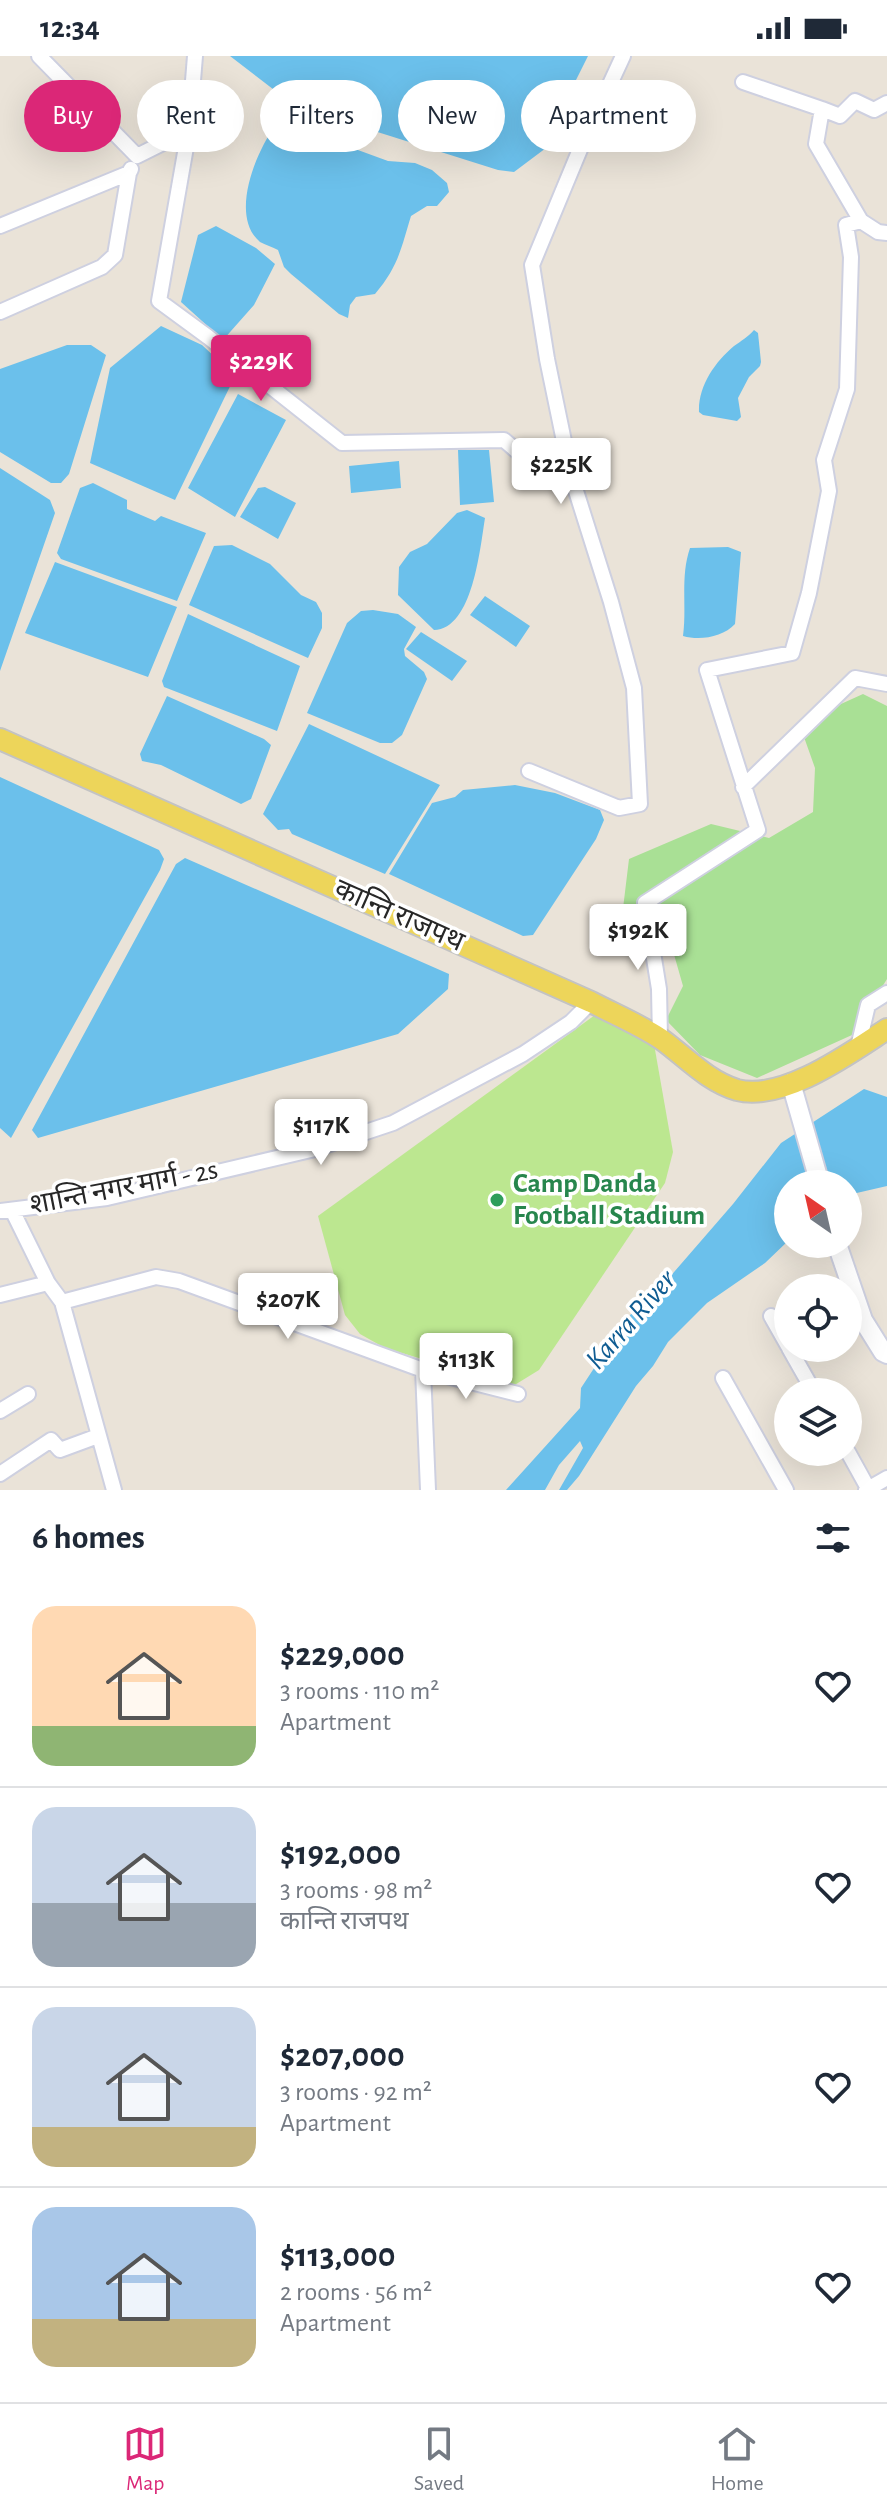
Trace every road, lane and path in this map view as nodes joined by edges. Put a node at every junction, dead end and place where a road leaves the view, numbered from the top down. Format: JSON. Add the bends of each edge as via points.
{"nodes":[{"id":1,"x":39,"y":56,"type":"edge"},
{"id":2,"x":195,"y":56,"type":"edge"},
{"id":3,"x":623,"y":56,"type":"edge"},
{"id":4,"x":193,"y":80,"type":"edge"},
{"id":5,"x":743,"y":82,"type":"dead end"},
{"id":6,"x":887,"y":103,"type":"edge"},
{"id":7,"x":822,"y":109,"type":"junction"},
{"id":8,"x":145,"y":152,"type":"edge"},
{"id":9,"x":185,"y":152,"type":"edge"},
{"id":10,"x":137,"y":156,"type":"junction"},
{"id":11,"x":129,"y":173,"type":"junction"},
{"id":12,"x":861,"y":221,"type":"junction"},
{"id":13,"x":0,"y":226,"type":"edge"},
{"id":14,"x":887,"y":233,"type":"edge"},
{"id":15,"x":0,"y":312,"type":"edge"},
{"id":16,"x":571,"y":475,"type":"junction"},
{"id":17,"x":887,"y":684,"type":"edge"},
{"id":18,"x":0,"y":739,"type":"edge"},
{"id":19,"x":529,"y":771,"type":"dead end"},
{"id":20,"x":743,"y":787,"type":"junction"},
{"id":21,"x":887,"y":993,"type":"edge"},
{"id":22,"x":591,"y":1002,"type":"junction"},
{"id":23,"x":887,"y":1029,"type":"edge"},
{"id":24,"x":660,"y":1038,"type":"junction"},
{"id":25,"x":858,"y":1047,"type":"junction"},
{"id":26,"x":791,"y":1083,"type":"junction"},
{"id":27,"x":816,"y":1170,"type":"edge"},
{"id":28,"x":6,"y":1211,"type":"edge"},
{"id":29,"x":841,"y":1258,"type":"edge"},
{"id":30,"x":48,"y":1283,"type":"junction"},
{"id":31,"x":0,"y":1295,"type":"edge"},
{"id":32,"x":62,"y":1302,"type":"junction"},
{"id":33,"x":771,"y":1316,"type":"dead end"},
{"id":34,"x":774,"y":1321,"type":"edge"},
{"id":35,"x":887,"y":1354,"type":"edge"},
{"id":36,"x":423,"y":1370,"type":"junction"},
{"id":37,"x":723,"y":1378,"type":"dead end"},
{"id":38,"x":28,"y":1394,"type":"dead end"},
{"id":39,"x":518,"y":1394,"type":"dead end"},
{"id":40,"x":0,"y":1411,"type":"edge"},
{"id":41,"x":98,"y":1436,"type":"junction"},
{"id":42,"x":855,"y":1466,"type":"edge"},
{"id":43,"x":0,"y":1474,"type":"edge"},
{"id":44,"x":887,"y":1478,"type":"edge"},
{"id":45,"x":114,"y":1490,"type":"edge"},
{"id":46,"x":428,"y":1490,"type":"edge"},
{"id":47,"x":786,"y":1490,"type":"edge"},
{"id":48,"x":868,"y":1490,"type":"edge"}],
"edges":[{"from":1,"to":10,"type":"street"},
{"from":2,"to":4,"type":"street"},
{"from":3,"to":16,"type":"street","via":[[532,265]]},
{"from":5,"to":7,"type":"street"},
{"from":6,"to":7,"type":"street","via":[[874,110],[855,101],[840,116]]},
{"from":7,"to":12,"type":"street","via":[[816,144]]},
{"from":8,"to":10,"type":"street"},
{"from":9,"to":16,"type":"street","via":[[159,301],[342,443],[504,440],[539,470]]},
{"from":10,"to":11,"type":"street"},
{"from":11,"to":13,"type":"street"},
{"from":11,"to":15,"type":"street","via":[[115,255],[102,267]]},
{"from":12,"to":14,"type":"street"},
{"from":12,"to":20,"type":"street","via":[[846,225],[851,257],[847,389],[824,460],[829,491],[792,653],[707,670]]},
{"from":16,"to":19,"type":"street","via":[[634,688],[640,804],[619,808]]},
{"from":17,"to":20,"type":"street","via":[[855,678]]},
{"from":18,"to":22,"type":"main road","name":"कान्ति राजपथ"},
{"from":20,"to":24,"type":"street","via":[[758,830],[645,903],[659,989]]},
{"from":21,"to":25,"type":"street","via":[[868,1005]]},
{"from":22,"to":24,"type":"main road","name":"कान्ति राजपथ"},
{"from":22,"to":28,"type":"street","name":"शान्ति नगर मार्ग - 2s","via":[[523,1054],[393,1123],[315,1149],[107,1198]]},
{"from":23,"to":25,"type":"main road","name":"कान्ति राजपथ"},
{"from":24,"to":26,"type":"main road","name":"कान्ति राजपथ","via":[[717,1082],[740,1091]]},
{"from":25,"to":26,"type":"main road","name":"कान्ति राजपथ"},
{"from":26,"to":27,"type":"main road"},
{"from":28,"to":30,"type":"street"},
{"from":29,"to":35,"type":"main road","via":[[863,1320]]},
{"from":30,"to":31,"type":"street"},
{"from":30,"to":32,"type":"street"},
{"from":32,"to":36,"type":"street","via":[[156,1277],[179,1281]]},
{"from":32,"to":41,"type":"street"},
{"from":33,"to":34,"type":"street"},
{"from":36,"to":39,"type":"street"},
{"from":36,"to":46,"type":"street"},
{"from":37,"to":47,"type":"street"},
{"from":38,"to":40,"type":"street"},
{"from":41,"to":43,"type":"street","via":[[60,1450],[51,1440]]},
{"from":41,"to":45,"type":"street"},
{"from":42,"to":48,"type":"street"},
{"from":44,"to":48,"type":"street"}]}
